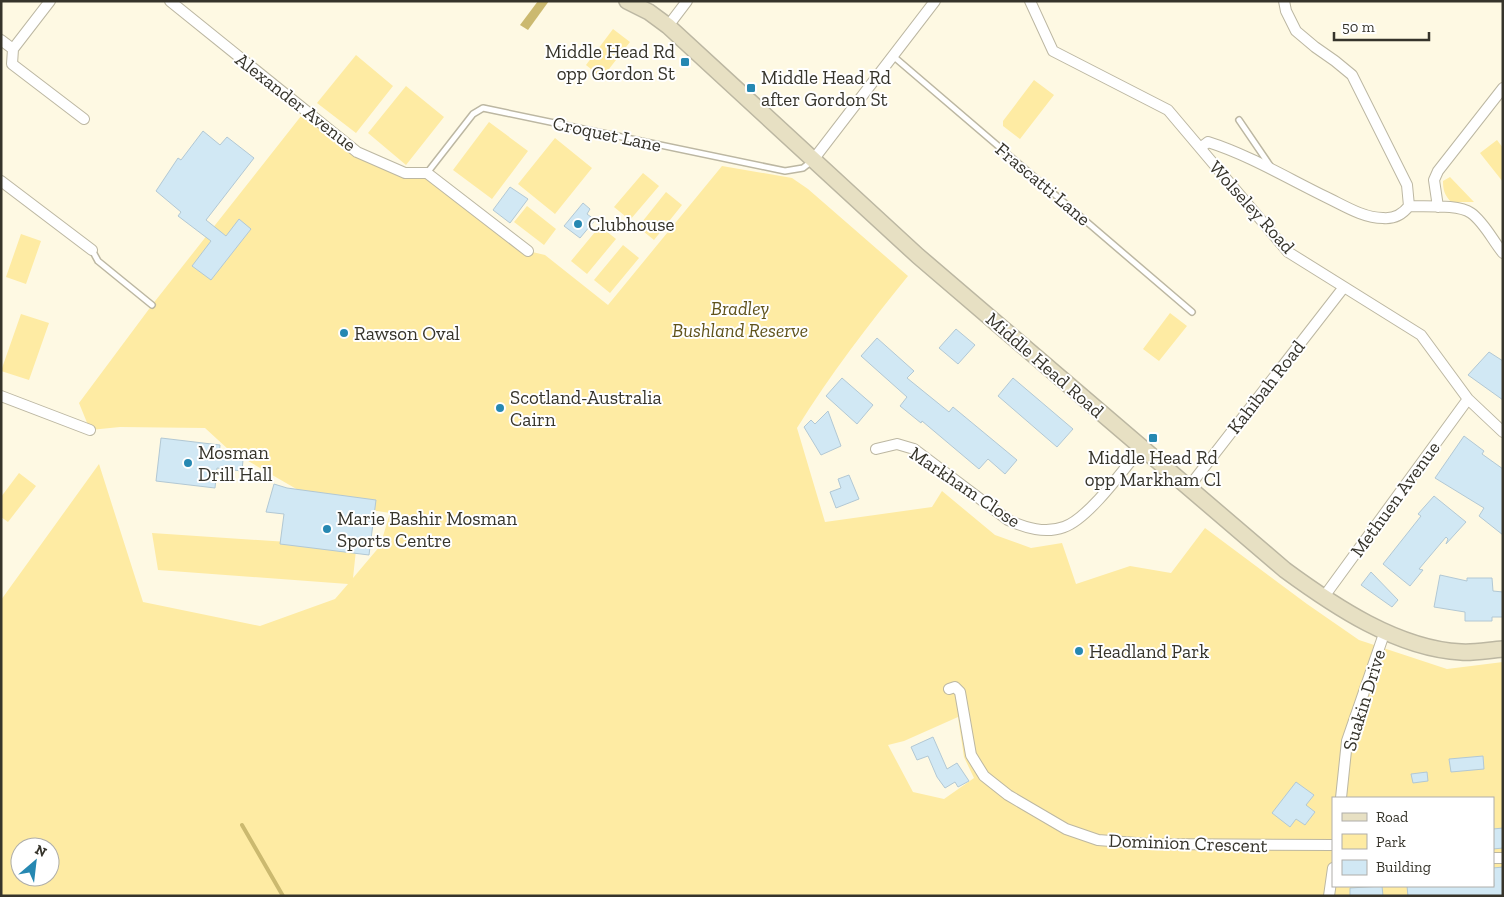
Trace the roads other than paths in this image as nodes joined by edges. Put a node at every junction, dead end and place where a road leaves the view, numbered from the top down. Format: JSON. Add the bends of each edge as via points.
{"nodes":[{"id":1,"x":50,"y":1,"type":"edge"},
{"id":2,"x":170,"y":1,"type":"edge"},
{"id":3,"x":627,"y":1,"type":"edge"},
{"id":4,"x":687,"y":1,"type":"edge"},
{"id":5,"x":935,"y":1,"type":"edge"},
{"id":6,"x":1030,"y":1,"type":"edge"},
{"id":7,"x":1284,"y":1,"type":"edge"},
{"id":8,"x":668,"y":26,"type":"junction"},
{"id":9,"x":1,"y":40,"type":"edge"},
{"id":10,"x":13,"y":49,"type":"junction"},
{"id":11,"x":893,"y":56,"type":"junction"},
{"id":12,"x":1503,"y":88,"type":"edge"},
{"id":13,"x":84,"y":119,"type":"dead end"},
{"id":14,"x":1239,"y":120,"type":"dead end"},
{"id":15,"x":1200,"y":148,"type":"junction"},
{"id":16,"x":813,"y":160,"type":"junction"},
{"id":17,"x":1275,"y":172,"type":"junction"},
{"id":18,"x":427,"y":173,"type":"junction"},
{"id":19,"x":1,"y":181,"type":"edge"},
{"id":20,"x":1409,"y":206,"type":"junction"},
{"id":21,"x":1438,"y":207,"type":"junction"},
{"id":22,"x":92,"y":250,"type":"joint"},
{"id":23,"x":528,"y":251,"type":"dead end"},
{"id":24,"x":1503,"y":253,"type":"edge"},
{"id":25,"x":1344,"y":287,"type":"junction"},
{"id":26,"x":152,"y":305,"type":"dead end"},
{"id":27,"x":1192,"y":312,"type":"dead end"},
{"id":28,"x":1,"y":396,"type":"edge"},
{"id":29,"x":1468,"y":399,"type":"junction"},
{"id":30,"x":90,"y":430,"type":"dead end"},
{"id":31,"x":1503,"y":432,"type":"edge"},
{"id":32,"x":876,"y":448,"type":"dead end"},
{"id":33,"x":1141,"y":448,"type":"junction"},
{"id":34,"x":1188,"y":488,"type":"junction"},
{"id":35,"x":1323,"y":598,"type":"junction"},
{"id":36,"x":1385,"y":631,"type":"junction"},
{"id":37,"x":1503,"y":649,"type":"edge"},
{"id":38,"x":948,"y":690,"type":"dead end"},
{"id":39,"x":1341,"y":797,"type":"edge"},
{"id":40,"x":1332,"y":845,"type":"edge"},
{"id":41,"x":1332,"y":875,"type":"edge"},
{"id":42,"x":1329,"y":896,"type":"edge"}],
"edges":[{"from":1,"to":10,"type":"street"},
{"from":2,"to":18,"type":"street","name":"Alexander Avenue","via":[[357,152],[405,173]]},
{"from":3,"to":8,"type":"street","name":"Middle Head Road"},
{"from":4,"to":8,"type":"street"},
{"from":5,"to":11,"type":"street"},
{"from":6,"to":15,"type":"street","name":"Wolseley Road","via":[[1053,50],[1168,110]]},
{"from":7,"to":20,"type":"street","via":[[1296,31],[1352,76],[1406,185]]},
{"from":8,"to":16,"type":"street","name":"Middle Head Road"},
{"from":9,"to":10,"type":"street"},
{"from":10,"to":13,"type":"street","via":[[12,64]]},
{"from":11,"to":16,"type":"street"},
{"from":11,"to":27,"type":"lane","name":"Frascatti Lane"},
{"from":12,"to":21,"type":"street","via":[[1438,171],[1434,180]]},
{"from":14,"to":17,"type":"lane"},
{"from":15,"to":17,"type":"street","via":[[1208,142],[1233,150]]},
{"from":15,"to":25,"type":"street","name":"Wolseley Road","via":[[1288,252]]},
{"from":16,"to":18,"type":"lane","name":"Croquet Lane","via":[[804,168],[785,171],[483,108],[474,114]]},
{"from":16,"to":33,"type":"street","name":"Middle Head Road","via":[[918,256]]},
{"from":17,"to":20,"type":"street","via":[[1355,211],[1382,218],[1398,216]]},
{"from":18,"to":23,"type":"street"},
{"from":19,"to":22,"type":"street"},
{"from":20,"to":21,"type":"street"},
{"from":21,"to":24,"type":"street","via":[[1460,208],[1471,213]]},
{"from":22,"to":26,"type":"lane","via":[[98,261]]},
{"from":25,"to":29,"type":"street","name":"Wolseley Road","via":[[1421,335]]},
{"from":25,"to":34,"type":"street","name":"Kahibah Road"},
{"from":28,"to":30,"type":"street"},
{"from":29,"to":31,"type":"street","name":"Wolseley Road"},
{"from":29,"to":35,"type":"street","name":"Methuen Avenue"},
{"from":32,"to":33,"type":"street","name":"Markham Close","via":[[897,444],[914,448],[1008,520],[1026,528],[1044,530],[1063,527],[1076,520]]},
{"from":33,"to":34,"type":"street","name":"Middle Head Road"},
{"from":34,"to":35,"type":"street","name":"Middle Head Road"},
{"from":35,"to":36,"type":"street","name":"Middle Head Road"},
{"from":36,"to":37,"type":"street","name":"Middle Head Road","via":[[1422,646],[1460,652]]},
{"from":36,"to":39,"type":"street","name":"Suakin Drive","via":[[1347,741]]},
{"from":38,"to":40,"type":"street","name":"Dominion Crescent","via":[[955,687],[960,692],[971,755],[984,776],[1008,795],[1066,829],[1098,840],[1149,844]]},
{"from":41,"to":42,"type":"street"}]}
